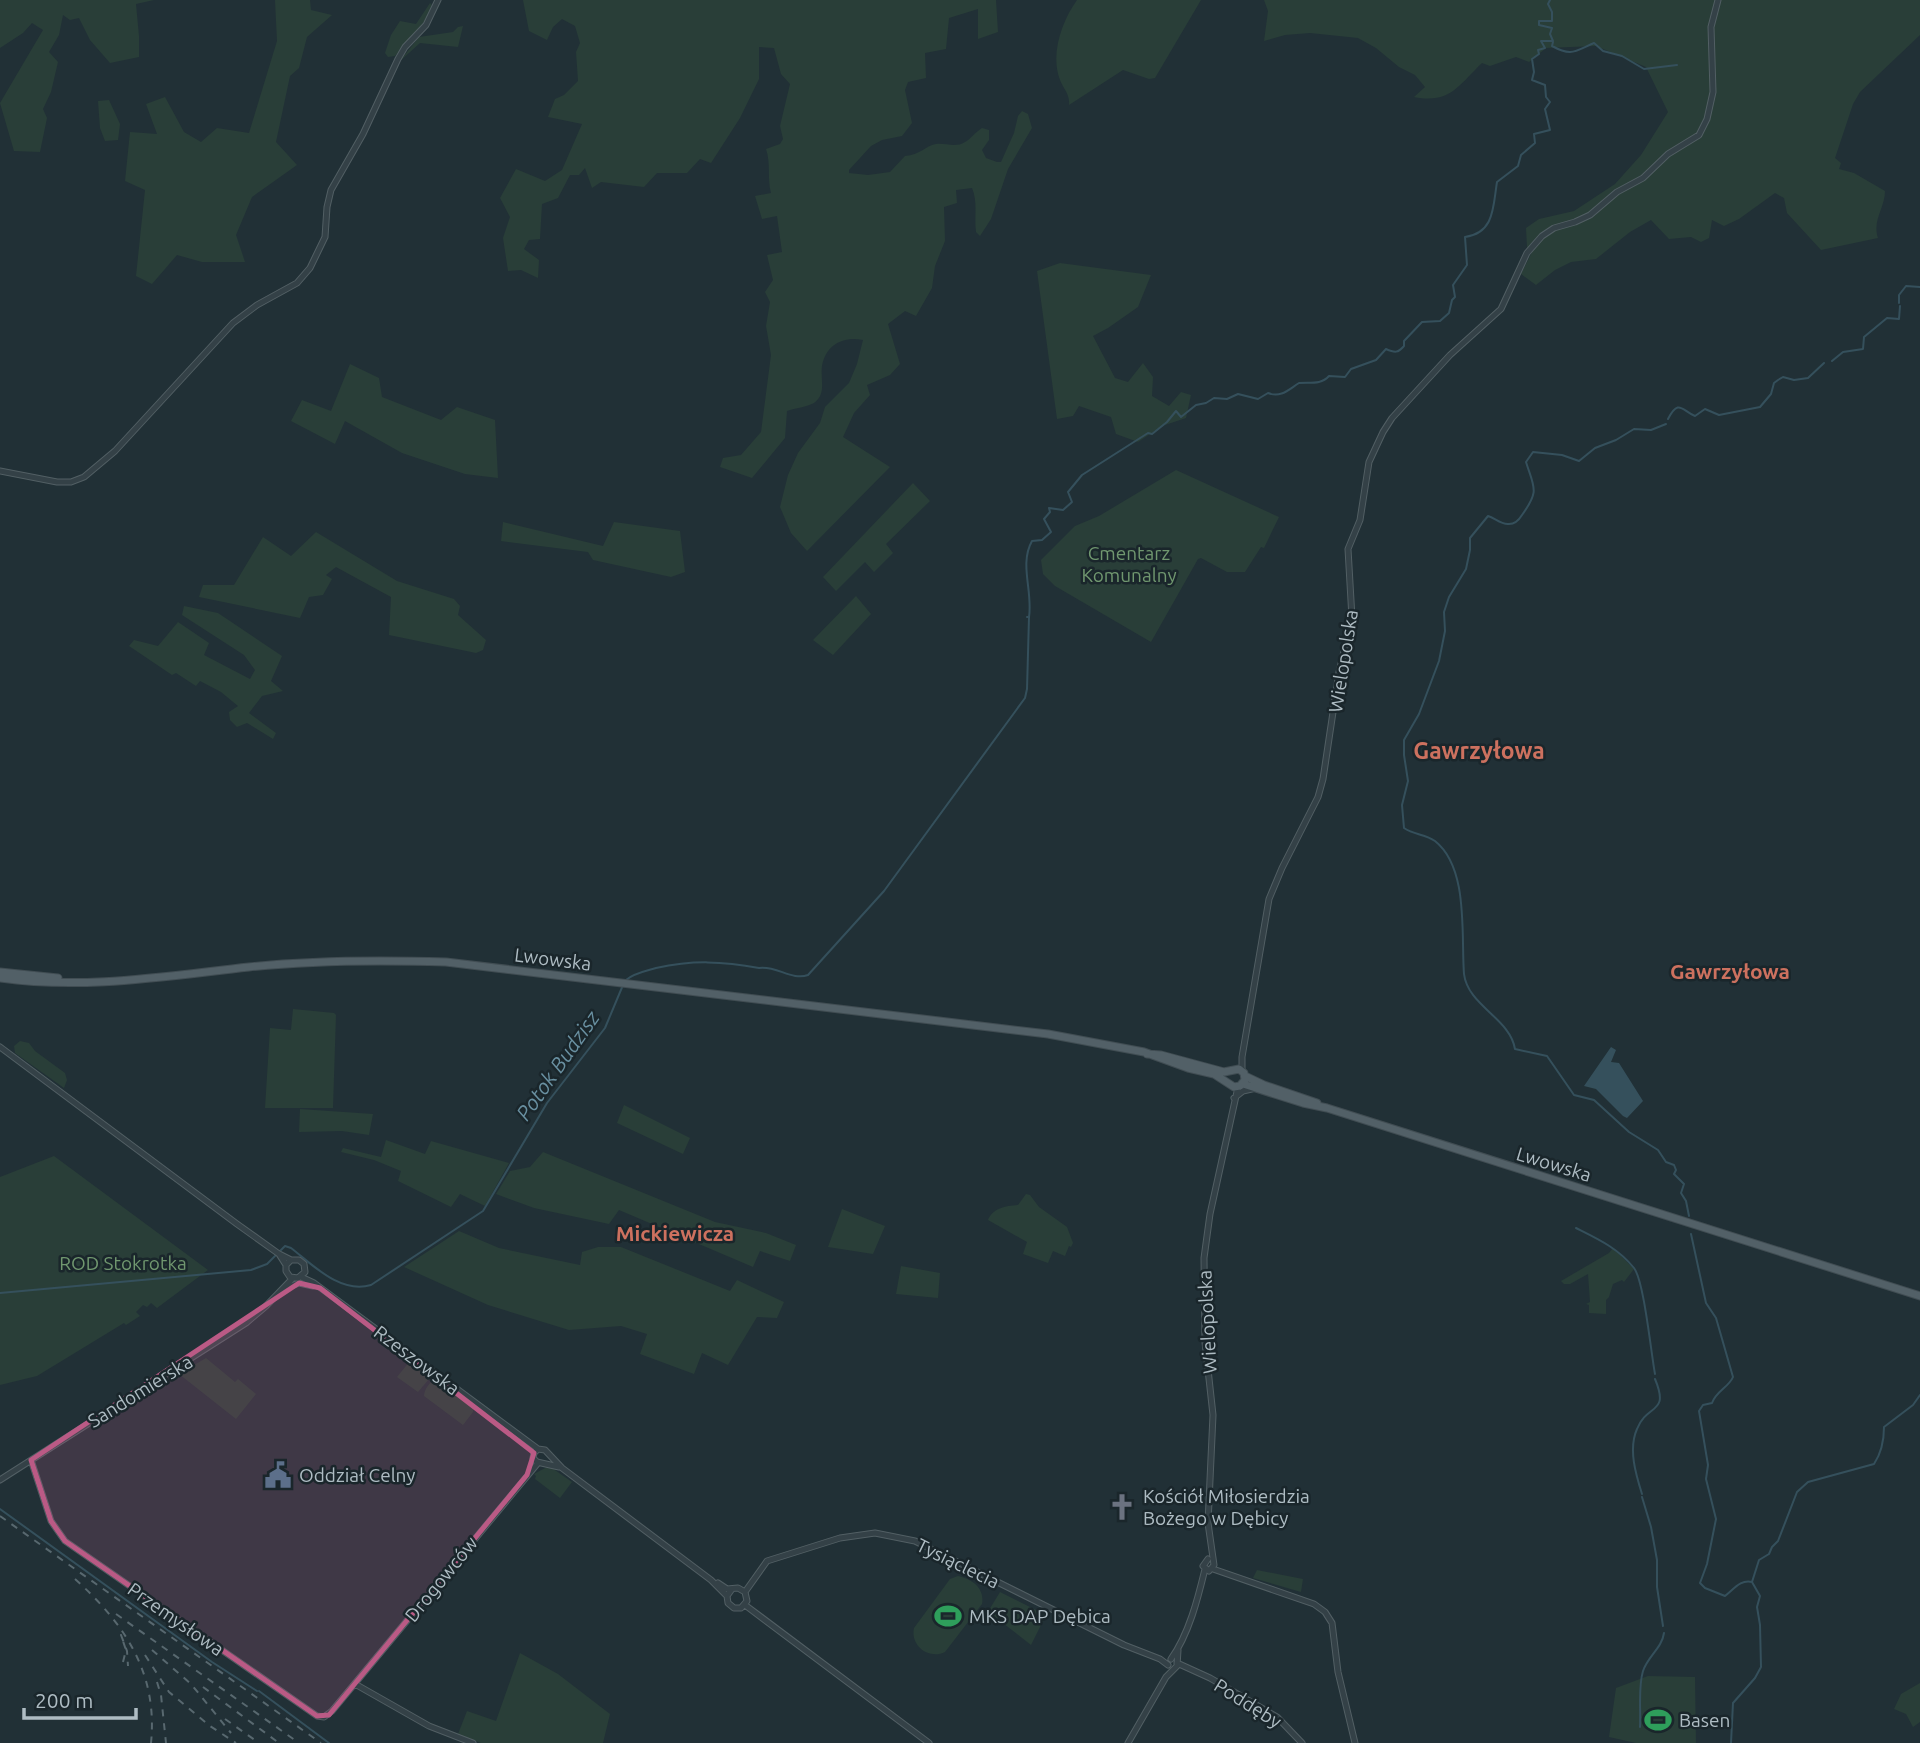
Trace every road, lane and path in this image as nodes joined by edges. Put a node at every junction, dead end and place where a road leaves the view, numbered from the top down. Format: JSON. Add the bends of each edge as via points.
{"nodes":[{"id":1,"x":438,"y":0,"type":"edge"},
{"id":2,"x":1718,"y":0,"type":"edge"},
{"id":3,"x":0,"y":471,"type":"edge"},
{"id":4,"x":307,"y":964,"type":"junction"},
{"id":5,"x":223,"y":971,"type":"junction"},
{"id":6,"x":0,"y":972,"type":"edge"},
{"id":7,"x":188,"y":974,"type":"junction"},
{"id":8,"x":0,"y":978,"type":"edge"},
{"id":9,"x":0,"y":1047,"type":"edge"},
{"id":10,"x":1236,"y":1078,"type":"junction"},
{"id":11,"x":1256,"y":1088,"type":"junction"},
{"id":12,"x":1234,"y":1100,"type":"junction"},
{"id":13,"x":1327,"y":1108,"type":"junction"},
{"id":14,"x":289,"y":1262,"type":"junction"},
{"id":15,"x":303,"y":1274,"type":"junction"},
{"id":16,"x":290,"y":1276,"type":"junction"},
{"id":17,"x":320,"y":1288,"type":"junction"},
{"id":18,"x":1920,"y":1294,"type":"edge"},
{"id":19,"x":275,"y":1296,"type":"junction"},
{"id":20,"x":548,"y":1454,"type":"junction"},
{"id":21,"x":538,"y":1458,"type":"junction"},
{"id":22,"x":31,"y":1460,"type":"junction"},
{"id":23,"x":562,"y":1468,"type":"junction"},
{"id":24,"x":0,"y":1480,"type":"edge"},
{"id":25,"x":1210,"y":1566,"type":"junction"},
{"id":26,"x":711,"y":1580,"type":"junction"},
{"id":27,"x":732,"y":1589,"type":"junction"},
{"id":28,"x":743,"y":1590,"type":"junction"},
{"id":29,"x":727,"y":1596,"type":"junction"},
{"id":30,"x":746,"y":1603,"type":"junction"},
{"id":31,"x":1173,"y":1663,"type":"junction"},
{"id":32,"x":355,"y":1684,"type":"junction"},
{"id":33,"x":473,"y":1743,"type":"edge"},
{"id":34,"x":929,"y":1743,"type":"edge"},
{"id":35,"x":1128,"y":1743,"type":"edge"},
{"id":36,"x":1302,"y":1743,"type":"edge"},
{"id":37,"x":1355,"y":1743,"type":"edge"}],
"edges":[{"from":1,"to":3,"type":"street","via":[[426,25],[398,59],[331,190],[323,243],[306,275],[233,323],[116,451],[84,477],[57,482]]},
{"from":2,"to":10,"type":"street","name":"Wielopolska","via":[[1711,27],[1713,92],[1702,132],[1590,215],[1544,233],[1530,249],[1501,309],[1390,420],[1370,462],[1360,520],[1348,549],[1352,618],[1323,779],[1269,899]]},
{"from":4,"to":5,"type":"main road"},
{"from":4,"to":5,"type":"main road","name":"Lwowska"},
{"from":4,"to":10,"type":"main road","name":"Lwowska","via":[[446,962],[625,983],[1065,1038]]},
{"from":5,"to":7,"type":"main road"},
{"from":6,"to":7,"type":"main road","via":[[75,979]]},
{"from":7,"to":8,"type":"main road","via":[[112,983]]},
{"from":9,"to":14,"type":"street"},
{"from":10,"to":11,"type":"main road","name":"Lwowska"},
{"from":10,"to":12,"type":"street","name":"Wielopolska"},
{"from":10,"to":13,"type":"main road","name":"Lwowska"},
{"from":11,"to":12,"type":"street","via":[[1243,1091]]},
{"from":11,"to":13,"type":"main road","name":"Lwowska"},
{"from":12,"to":25,"type":"street","name":"Wielopolska","via":[[1204,1258],[1205,1342],[1213,1415]]},
{"from":13,"to":18,"type":"main road","name":"Lwowska"},
{"from":14,"to":15,"type":"street","name":"Rzeszowska","via":[[301,1261]]},
{"from":14,"to":16,"type":"street"},
{"from":15,"to":16,"type":"street"},
{"from":15,"to":17,"type":"street","name":"Rzeszowska"},
{"from":16,"to":19,"type":"street"},
{"from":17,"to":19,"type":"street","via":[[299,1283]]},
{"from":17,"to":21,"type":"street","name":"Rzeszowska","via":[[521,1438]]},
{"from":19,"to":22,"type":"street","name":"Sandomierska","via":[[237,1329]]},
{"from":20,"to":21,"type":"street","name":"Drogowców"},
{"from":20,"to":21,"type":"street","via":[[544,1449]]},
{"from":20,"to":23,"type":"street","name":"Rzeszowska"},
{"from":21,"to":23,"type":"street","name":"Rzeszowska"},
{"from":21,"to":32,"type":"street","name":"Drogowców"},
{"from":22,"to":24,"type":"street","name":"Sandomierska"},
{"from":22,"to":32,"type":"street","name":"Przemysłowa","via":[[51,1521],[65,1541],[238,1662],[320,1717],[329,1715]]},
{"from":23,"to":26,"type":"street","name":"Rzeszowska"},
{"from":25,"to":31,"type":"street"},
{"from":25,"to":37,"type":"street","via":[[1304,1600],[1328,1614]]},
{"from":26,"to":27,"type":"street","name":"Rzeszowska"},
{"from":26,"to":29,"type":"street","name":"Rzeszowska"},
{"from":27,"to":28,"type":"street"},
{"from":27,"to":29,"type":"street"},
{"from":28,"to":30,"type":"street"},
{"from":28,"to":31,"type":"street","name":"Tysiąclecia","via":[[767,1561],[840,1538],[875,1533],[901,1537],[1124,1646]]},
{"from":29,"to":30,"type":"street","via":[[733,1608]]},
{"from":30,"to":34,"type":"street"},
{"from":31,"to":35,"type":"street"},
{"from":31,"to":36,"type":"street","name":"Poddęby","via":[[1210,1678],[1277,1717]]},
{"from":32,"to":33,"type":"street","via":[[429,1726]]}]}
